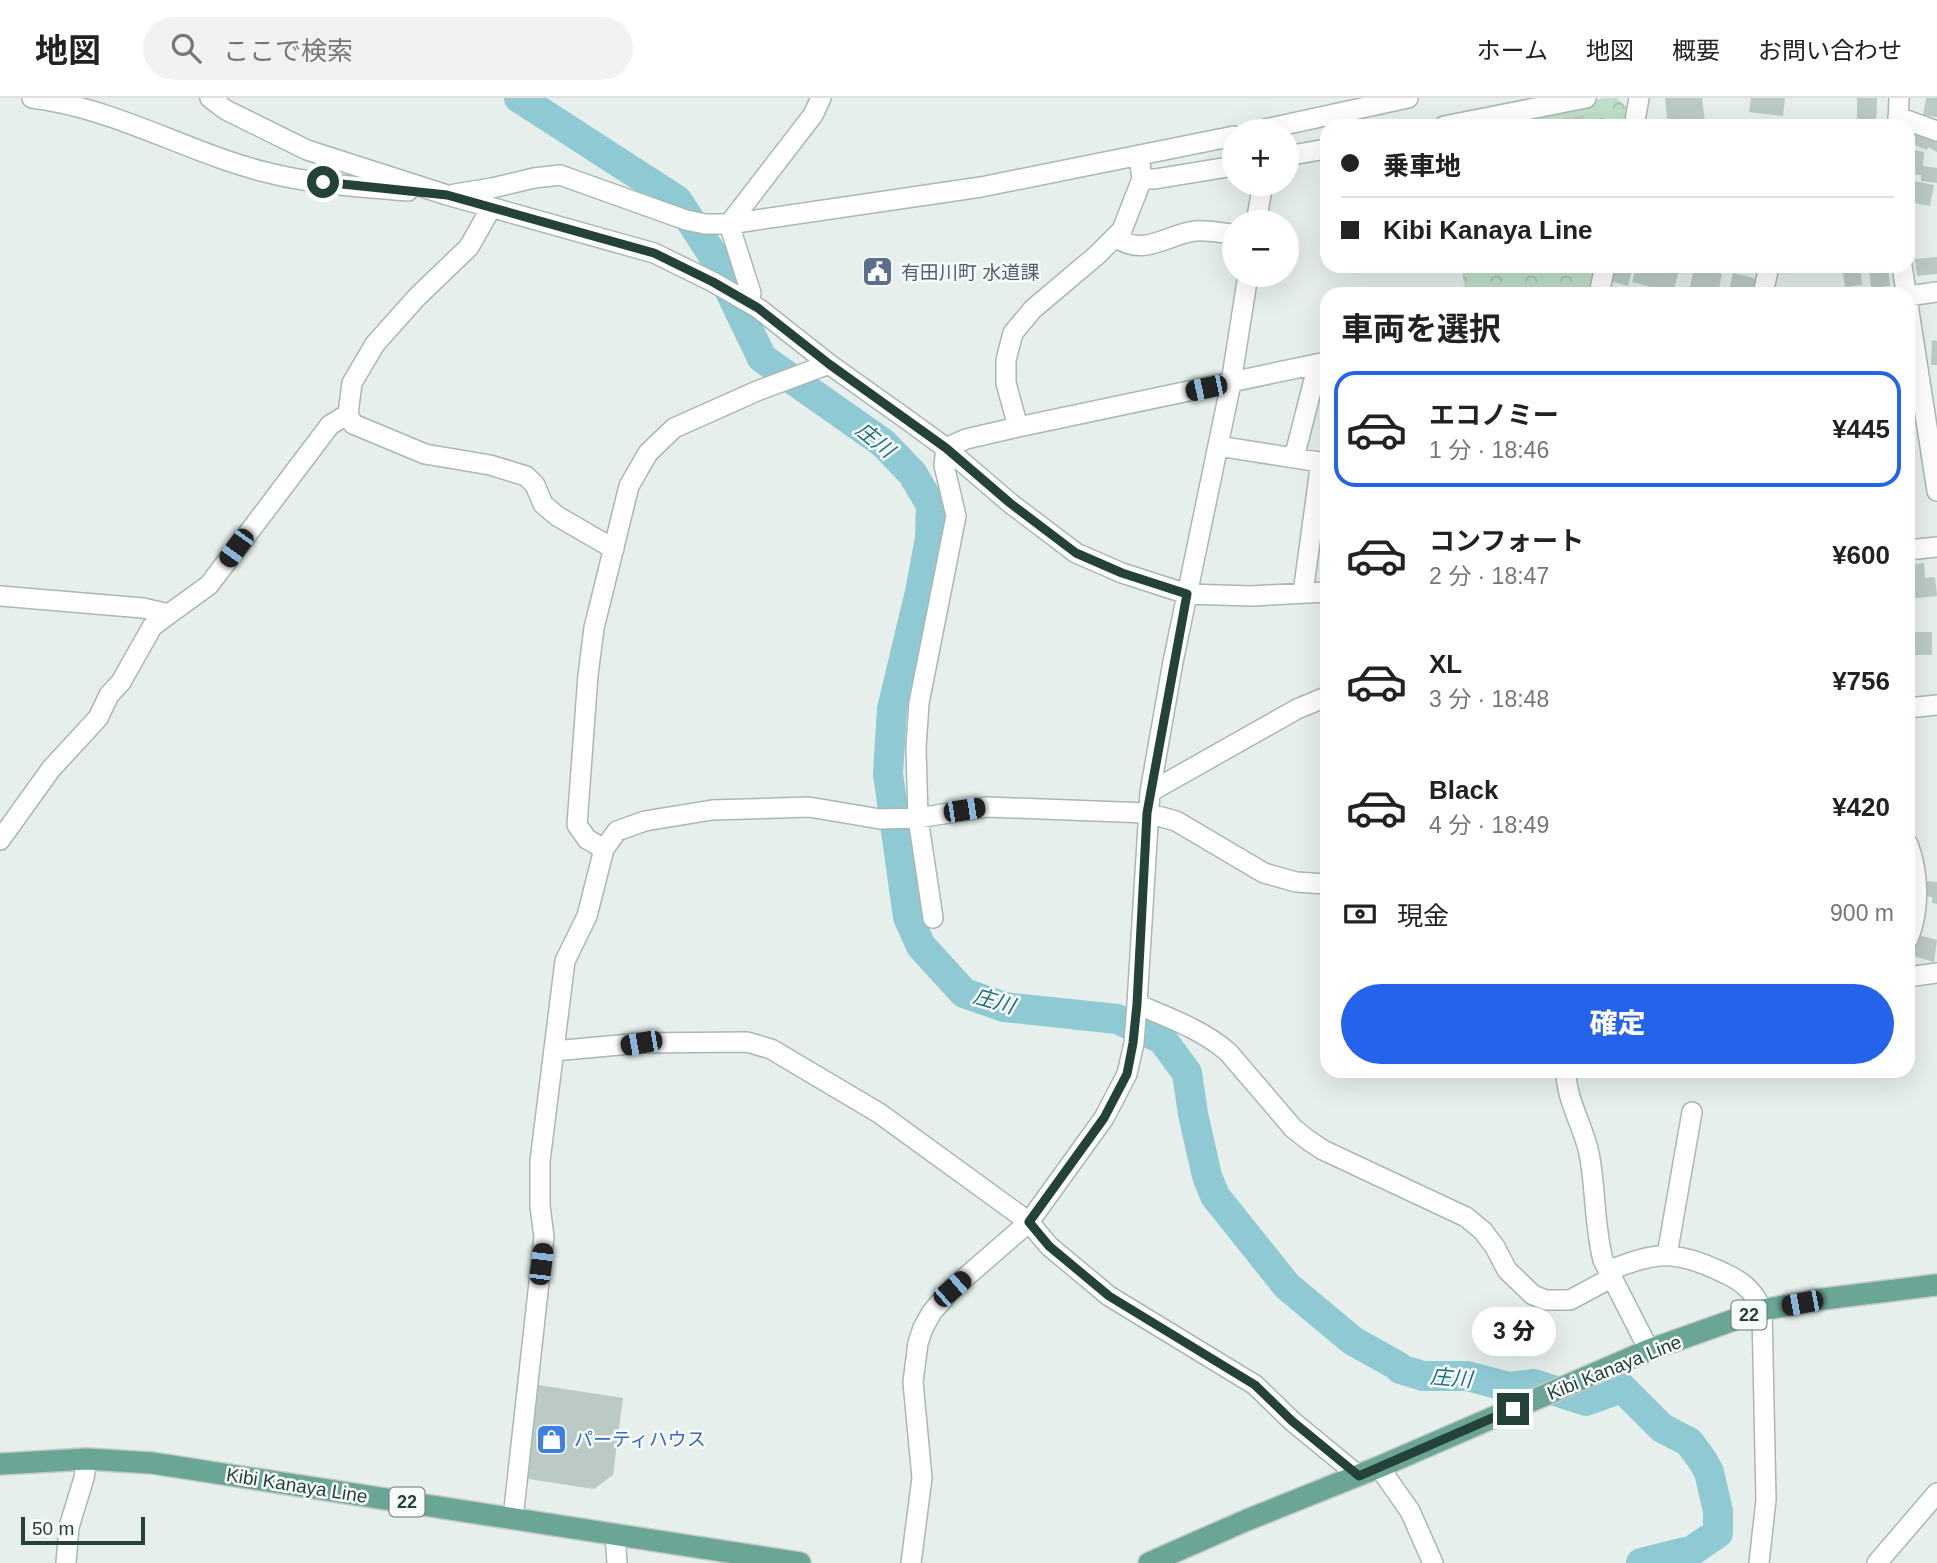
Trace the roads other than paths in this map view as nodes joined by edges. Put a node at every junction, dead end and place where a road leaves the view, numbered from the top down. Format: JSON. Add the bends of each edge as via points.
{"nodes":[{"id":1,"x":32,"y":98,"type":"edge"},
{"id":2,"x":210,"y":98,"type":"edge"},
{"id":3,"x":821,"y":98,"type":"edge"},
{"id":4,"x":1408,"y":98,"type":"edge"},
{"id":5,"x":1586,"y":98,"type":"edge"},
{"id":6,"x":1639,"y":98,"type":"edge"},
{"id":7,"x":1567,"y":100,"type":"edge"},
{"id":8,"x":1477,"y":119,"type":"edge"},
{"id":9,"x":1635,"y":119,"type":"edge"},
{"id":10,"x":1915,"y":121,"type":"edge"},
{"id":11,"x":1299,"y":122,"type":"edge"},
{"id":12,"x":1937,"y":131,"type":"edge"},
{"id":13,"x":279,"y":137,"type":"junction"},
{"id":14,"x":1222,"y":139,"type":"edge"},
{"id":15,"x":1320,"y":150,"type":"edge"},
{"id":16,"x":1299,"y":154,"type":"edge"},
{"id":17,"x":1139,"y":156,"type":"junction"},
{"id":18,"x":1222,"y":168,"type":"edge"},
{"id":19,"x":265,"y":172,"type":"junction"},
{"id":20,"x":1142,"y":179,"type":"junction"},
{"id":21,"x":447,"y":195,"type":"junction"},
{"id":22,"x":491,"y":208,"type":"junction"},
{"id":23,"x":729,"y":224,"type":"junction"},
{"id":24,"x":1222,"y":233,"type":"edge"},
{"id":25,"x":1116,"y":237,"type":"junction"},
{"id":26,"x":1246,"y":287,"type":"edge"},
{"id":27,"x":1937,"y":292,"type":"edge"},
{"id":28,"x":1915,"y":295,"type":"edge"},
{"id":29,"x":749,"y":303,"type":"junction"},
{"id":30,"x":1915,"y":343,"type":"edge"},
{"id":31,"x":1320,"y":363,"type":"edge"},
{"id":32,"x":829,"y":364,"type":"junction"},
{"id":33,"x":1320,"y":370,"type":"edge"},
{"id":34,"x":1231,"y":383,"type":"junction"},
{"id":35,"x":348,"y":414,"type":"junction"},
{"id":36,"x":1018,"y":427,"type":"junction"},
{"id":37,"x":1218,"y":446,"type":"junction"},
{"id":38,"x":946,"y":448,"type":"junction"},
{"id":39,"x":1294,"y":458,"type":"junction"},
{"id":40,"x":1320,"y":462,"type":"edge"},
{"id":41,"x":1320,"y":488,"type":"edge"},
{"id":42,"x":1937,"y":491,"type":"edge"},
{"id":43,"x":1937,"y":547,"type":"edge"},
{"id":44,"x":614,"y":549,"type":"junction"},
{"id":45,"x":1915,"y":549,"type":"edge"},
{"id":46,"x":1320,"y":592,"type":"edge"},
{"id":47,"x":1303,"y":593,"type":"junction"},
{"id":48,"x":1187,"y":594,"type":"junction"},
{"id":49,"x":0,"y":597,"type":"edge"},
{"id":50,"x":169,"y":614,"type":"junction"},
{"id":51,"x":1320,"y":699,"type":"edge"},
{"id":52,"x":1937,"y":705,"type":"edge"},
{"id":53,"x":1915,"y":707,"type":"edge"},
{"id":54,"x":1150,"y":792,"type":"junction"},
{"id":55,"x":1147,"y":813,"type":"junction"},
{"id":56,"x":918,"y":818,"type":"junction"},
{"id":57,"x":0,"y":840,"type":"edge"},
{"id":58,"x":604,"y":849,"type":"junction"},
{"id":59,"x":1915,"y":866,"type":"edge"},
{"id":60,"x":1320,"y":884,"type":"edge"},
{"id":61,"x":1915,"y":895,"type":"edge"},
{"id":62,"x":933,"y":918,"type":"dead end"},
{"id":63,"x":1937,"y":974,"type":"edge"},
{"id":64,"x":1915,"y":976,"type":"edge"},
{"id":65,"x":1137,"y":1004,"type":"junction"},
{"id":66,"x":554,"y":1051,"type":"junction"},
{"id":67,"x":1567,"y":1078,"type":"edge"},
{"id":68,"x":1692,"y":1112,"type":"dead end"},
{"id":69,"x":1029,"y":1222,"type":"junction"},
{"id":70,"x":1667,"y":1255,"type":"junction"},
{"id":71,"x":1609,"y":1274,"type":"junction"},
{"id":72,"x":1937,"y":1285,"type":"edge"},
{"id":73,"x":1762,"y":1310,"type":"junction"},
{"id":74,"x":1649,"y":1350,"type":"junction"},
{"id":75,"x":87,"y":1459,"type":"junction"},
{"id":76,"x":6,"y":1463,"type":"edge"},
{"id":77,"x":1379,"y":1467,"type":"junction"},
{"id":78,"x":1359,"y":1476,"type":"junction"},
{"id":79,"x":1937,"y":1493,"type":"edge"},
{"id":80,"x":513,"y":1518,"type":"junction"},
{"id":81,"x":615,"y":1534,"type":"junction"},
{"id":82,"x":66,"y":1563,"type":"edge"},
{"id":83,"x":617,"y":1563,"type":"edge"},
{"id":84,"x":800,"y":1563,"type":"edge"},
{"id":85,"x":911,"y":1563,"type":"edge"},
{"id":86,"x":1149,"y":1563,"type":"edge"},
{"id":87,"x":1433,"y":1563,"type":"edge"},
{"id":88,"x":1759,"y":1563,"type":"edge"},
{"id":89,"x":1877,"y":1563,"type":"edge"}],
"edges":[{"from":1,"to":19,"type":"street","via":[[110,115]]},
{"from":2,"to":13,"type":"street"},
{"from":3,"to":23,"type":"street","via":[[814,115]]},
{"from":4,"to":11,"type":"street"},
{"from":5,"to":7,"type":"street"},
{"from":6,"to":9,"type":"street"},
{"from":7,"to":8,"type":"street"},
{"from":10,"to":12,"type":"street"},
{"from":13,"to":19,"type":"street","via":[[292,149],[292,161],[282,171]]},
{"from":13,"to":21,"type":"street"},
{"from":14,"to":17,"type":"street"},
{"from":15,"to":16,"type":"street"},
{"from":17,"to":20,"type":"street"},
{"from":17,"to":23,"type":"street","via":[[981,187]]},
{"from":18,"to":20,"type":"street"},
{"from":19,"to":21,"type":"street"},
{"from":20,"to":25,"type":"street"},
{"from":21,"to":22,"type":"street"},
{"from":21,"to":23,"type":"street","via":[[560,175],[686,220]]},
{"from":22,"to":29,"type":"street","via":[[654,253]]},
{"from":22,"to":35,"type":"street","via":[[470,247],[375,344],[352,383]]},
{"from":23,"to":29,"type":"street","via":[[751,293]]},
{"from":24,"to":25,"type":"street","via":[[1194,231],[1141,246]]},
{"from":25,"to":36,"type":"street","via":[[1033,309],[1013,333],[1006,383]]},
{"from":26,"to":34,"type":"street"},
{"from":27,"to":28,"type":"street"},
{"from":29,"to":32,"type":"street"},
{"from":30,"to":42,"type":"street"},
{"from":31,"to":34,"type":"street"},
{"from":32,"to":38,"type":"street"},
{"from":32,"to":44,"type":"street","via":[[674,428],[648,453],[629,486]]},
{"from":33,"to":39,"type":"street"},
{"from":34,"to":36,"type":"street"},
{"from":34,"to":37,"type":"street"},
{"from":35,"to":44,"type":"street","via":[[353,424],[425,454],[526,476],[543,505]]},
{"from":35,"to":50,"type":"street","via":[[330,425],[209,584]]},
{"from":36,"to":38,"type":"street"},
{"from":37,"to":39,"type":"street"},
{"from":37,"to":48,"type":"street"},
{"from":38,"to":48,"type":"street","via":[[1076,553]]},
{"from":38,"to":56,"type":"street","via":[[944,465],[956,516],[919,703]]},
{"from":39,"to":40,"type":"street"},
{"from":41,"to":47,"type":"street"},
{"from":43,"to":45,"type":"street"},
{"from":44,"to":58,"type":"street","via":[[594,628],[577,825],[587,839]]},
{"from":46,"to":47,"type":"street"},
{"from":47,"to":48,"type":"street"},
{"from":48,"to":54,"type":"street"},
{"from":49,"to":50,"type":"street"},
{"from":50,"to":57,"type":"street","via":[[152,627],[98,718],[51,769]]},
{"from":51,"to":54,"type":"street"},
{"from":52,"to":53,"type":"street"},
{"from":54,"to":55,"type":"street"},
{"from":55,"to":56,"type":"street","via":[[987,807]]},
{"from":55,"to":60,"type":"street","via":[[1176,821],[1264,873]]},
{"from":55,"to":65,"type":"street"},
{"from":56,"to":58,"type":"street","via":[[880,819],[809,807],[712,810],[635,824],[617,831]]},
{"from":56,"to":62,"type":"street"},
{"from":58,"to":66,"type":"street","via":[[587,916],[565,961]]},
{"from":59,"to":61,"type":"street"},
{"from":63,"to":64,"type":"street"},
{"from":65,"to":69,"type":"street","via":[[1132,1051],[1121,1088],[1091,1138]]},
{"from":65,"to":71,"type":"street","via":[[1216,1042],[1293,1128],[1323,1150],[1466,1217],[1483,1231],[1507,1270],[1533,1295],[1570,1300]]},
{"from":66,"to":69,"type":"street","via":[[641,1043],[747,1042],[771,1049],[878,1114]]},
{"from":66,"to":80,"type":"street","via":[[540,1161],[544,1237]]},
{"from":67,"to":71,"type":"street","via":[[1585,1135],[1599,1244]]},
{"from":68,"to":70,"type":"street"},
{"from":69,"to":78,"type":"street","via":[[1049,1246],[1109,1296],[1255,1385]]},
{"from":69,"to":85,"type":"street","via":[[952,1289],[923,1328],[913,1382],[922,1478]]},
{"from":70,"to":71,"type":"street","via":[[1648,1257]]},
{"from":70,"to":73,"type":"street","via":[[1688,1257],[1736,1278],[1753,1293]]},
{"from":71,"to":74,"type":"street"},
{"from":72,"to":73,"type":"main road","name":"Kibi Kanaya Line","number":"22"},
{"from":73,"to":74,"type":"main road","name":"Kibi Kanaya Line","number":"22"},
{"from":73,"to":88,"type":"street","via":[[1766,1500]]},
{"from":74,"to":77,"type":"main road","name":"Kibi Kanaya Line","number":"22"},
{"from":75,"to":76,"type":"main road","name":"Kibi Kanaya Line","number":"22"},
{"from":75,"to":80,"type":"main road","name":"Kibi Kanaya Line","number":"22","via":[[152,1462]]},
{"from":75,"to":82,"type":"street","via":[[69,1527]]},
{"from":77,"to":78,"type":"main road","name":"Kibi Kanaya Line","number":"22"},
{"from":77,"to":87,"type":"street","via":[[1410,1511]]},
{"from":78,"to":86,"type":"main road","name":"Kibi Kanaya Line","number":"22"},
{"from":79,"to":89,"type":"street"},
{"from":80,"to":81,"type":"main road","name":"Kibi Kanaya Line","number":"22"},
{"from":81,"to":83,"type":"street"},
{"from":81,"to":84,"type":"main road","name":"Kibi Kanaya Line","number":"22"}]}
